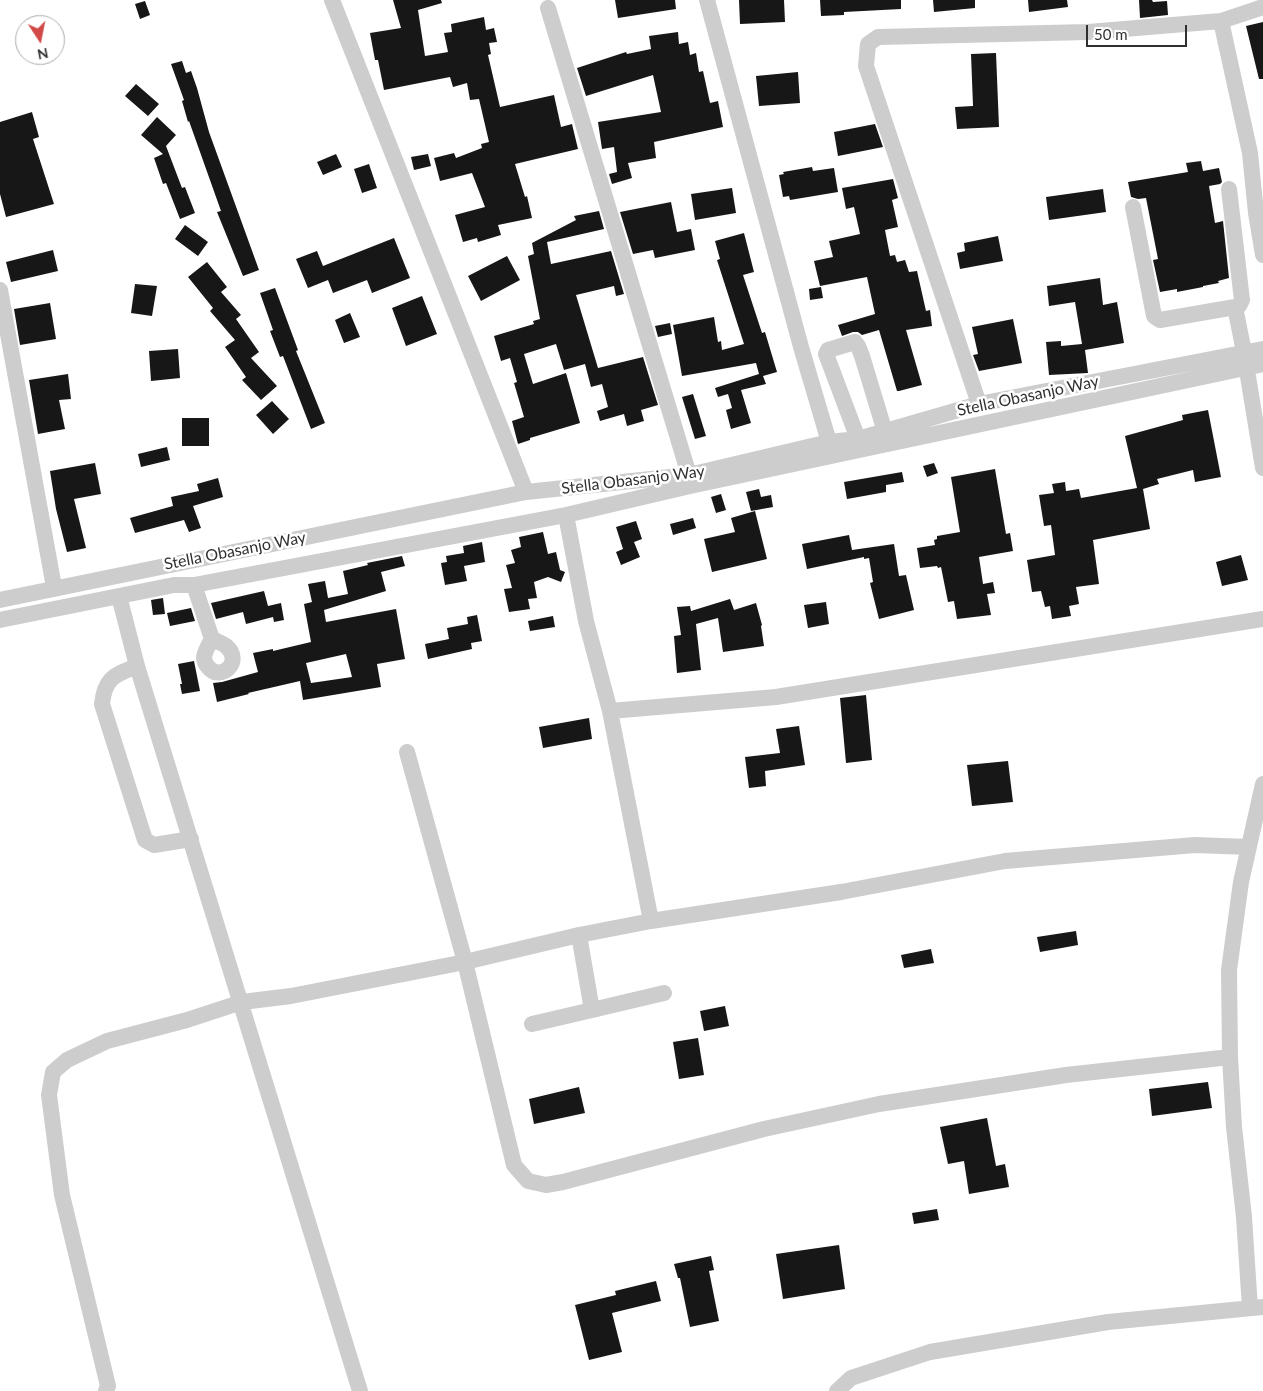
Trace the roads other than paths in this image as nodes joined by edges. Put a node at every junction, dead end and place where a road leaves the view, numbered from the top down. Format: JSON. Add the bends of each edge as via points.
{"nodes":[{"id":1,"x":332,"y":0,"type":"edge"},
{"id":2,"x":707,"y":0,"type":"edge"},
{"id":3,"x":548,"y":8,"type":"dead end"},
{"id":4,"x":1263,"y":8,"type":"edge"},
{"id":5,"x":1221,"y":21,"type":"junction"},
{"id":6,"x":1257,"y":151,"type":"edge"},
{"id":7,"x":1229,"y":189,"type":"dead end"},
{"id":8,"x":1133,"y":207,"type":"dead end"},
{"id":9,"x":1263,"y":255,"type":"edge"},
{"id":10,"x":0,"y":290,"type":"edge"},
{"id":11,"x":1235,"y":307,"type":"junction"},
{"id":12,"x":801,"y":347,"type":"junction"},
{"id":13,"x":1263,"y":349,"type":"edge"},
{"id":14,"x":828,"y":350,"type":"junction"},
{"id":15,"x":1246,"y":360,"type":"junction"},
{"id":16,"x":1263,"y":364,"type":"edge"},
{"id":17,"x":979,"y":404,"type":"junction"},
{"id":18,"x":872,"y":438,"type":"junction"},
{"id":19,"x":829,"y":442,"type":"junction"},
{"id":20,"x":1263,"y":468,"type":"edge"},
{"id":21,"x":689,"y":475,"type":"junction"},
{"id":22,"x":526,"y":492,"type":"junction"},
{"id":23,"x":566,"y":515,"type":"junction"},
{"id":24,"x":194,"y":585,"type":"junction"},
{"id":25,"x":54,"y":588,"type":"junction"},
{"id":26,"x":120,"y":596,"type":"junction"},
{"id":27,"x":0,"y":600,"type":"edge"},
{"id":28,"x":1263,"y":619,"type":"edge"},
{"id":29,"x":0,"y":620,"type":"edge"},
{"id":30,"x":212,"y":638,"type":"dead end"},
{"id":31,"x":137,"y":666,"type":"junction"},
{"id":32,"x":610,"y":711,"type":"junction"},
{"id":33,"x":407,"y":752,"type":"dead end"},
{"id":34,"x":1263,"y":784,"type":"edge"},
{"id":35,"x":191,"y":839,"type":"junction"},
{"id":36,"x":1249,"y":847,"type":"junction"},
{"id":37,"x":651,"y":921,"type":"junction"},
{"id":38,"x":580,"y":935,"type":"junction"},
{"id":39,"x":465,"y":962,"type":"junction"},
{"id":40,"x":664,"y":993,"type":"dead end"},
{"id":41,"x":242,"y":1002,"type":"junction"},
{"id":42,"x":592,"y":1010,"type":"junction"},
{"id":43,"x":532,"y":1024,"type":"dead end"},
{"id":44,"x":1230,"y":1057,"type":"junction"},
{"id":45,"x":1257,"y":1307,"type":"edge"},
{"id":46,"x":106,"y":1391,"type":"edge"},
{"id":47,"x":360,"y":1391,"type":"edge"},
{"id":48,"x":837,"y":1391,"type":"edge"}],
"edges":[{"from":1,"to":22,"type":"street"},
{"from":2,"to":12,"type":"street"},
{"from":3,"to":21,"type":"street"},
{"from":4,"to":5,"type":"street"},
{"from":5,"to":6,"type":"street"},
{"from":5,"to":17,"type":"street","via":[[1088,32],[878,37],[868,44],[866,66]]},
{"from":6,"to":9,"type":"street","via":[[1256,213]]},
{"from":7,"to":11,"type":"street","via":[[1242,300]]},
{"from":8,"to":11,"type":"street","via":[[1156,319]]},
{"from":10,"to":25,"type":"street"},
{"from":11,"to":15,"type":"street"},
{"from":12,"to":14,"type":"street"},
{"from":12,"to":19,"type":"street"},
{"from":13,"to":15,"type":"street","name":"Stella Obasanjo Way"},
{"from":14,"to":18,"type":"street","via":[[826,354]]},
{"from":14,"to":18,"type":"street","via":[[855,342],[858,346]]},
{"from":15,"to":16,"type":"street"},
{"from":15,"to":17,"type":"street","name":"Stella Obasanjo Way"},
{"from":15,"to":18,"type":"street"},
{"from":15,"to":20,"type":"street"},
{"from":17,"to":18,"type":"street","name":"Stella Obasanjo Way"},
{"from":18,"to":19,"type":"street","name":"Stella Obasanjo Way"},
{"from":18,"to":23,"type":"street"},
{"from":19,"to":21,"type":"street","name":"Stella Obasanjo Way"},
{"from":21,"to":22,"type":"street","name":"Stella Obasanjo Way"},
{"from":22,"to":25,"type":"street","name":"Stella Obasanjo Way"},
{"from":23,"to":24,"type":"street"},
{"from":23,"to":32,"type":"street","via":[[586,621]]},
{"from":24,"to":26,"type":"street","via":[[174,585]]},
{"from":24,"to":30,"type":"street"},
{"from":25,"to":27,"type":"street","name":"Stella Obasanjo Way"},
{"from":26,"to":29,"type":"street"},
{"from":26,"to":31,"type":"street"},
{"from":28,"to":32,"type":"street","via":[[776,697]]},
{"from":31,"to":35,"type":"street"},
{"from":31,"to":35,"type":"street","via":[[112,676],[103,690],[102,704],[145,840],[154,846]]},
{"from":32,"to":37,"type":"street"},
{"from":33,"to":39,"type":"street"},
{"from":34,"to":36,"type":"street"},
{"from":35,"to":41,"type":"street"},
{"from":36,"to":37,"type":"street","via":[[1195,845],[1005,861],[841,892]]},
{"from":36,"to":44,"type":"street","via":[[1229,970]]},
{"from":37,"to":38,"type":"street"},
{"from":38,"to":39,"type":"street"},
{"from":38,"to":42,"type":"street"},
{"from":39,"to":41,"type":"street","via":[[291,996]]},
{"from":39,"to":44,"type":"street","via":[[514,1165],[528,1181],[546,1185],[764,1128],[879,1104],[1066,1075]]},
{"from":40,"to":42,"type":"street"},
{"from":41,"to":46,"type":"street","via":[[107,1041],[67,1060],[53,1072],[49,1095],[62,1195],[108,1386]]},
{"from":41,"to":47,"type":"street"},
{"from":42,"to":43,"type":"street"},
{"from":44,"to":45,"type":"street","via":[[1234,1127]]},
{"from":45,"to":48,"type":"street","via":[[1108,1322],[930,1352],[851,1378]]}]}
